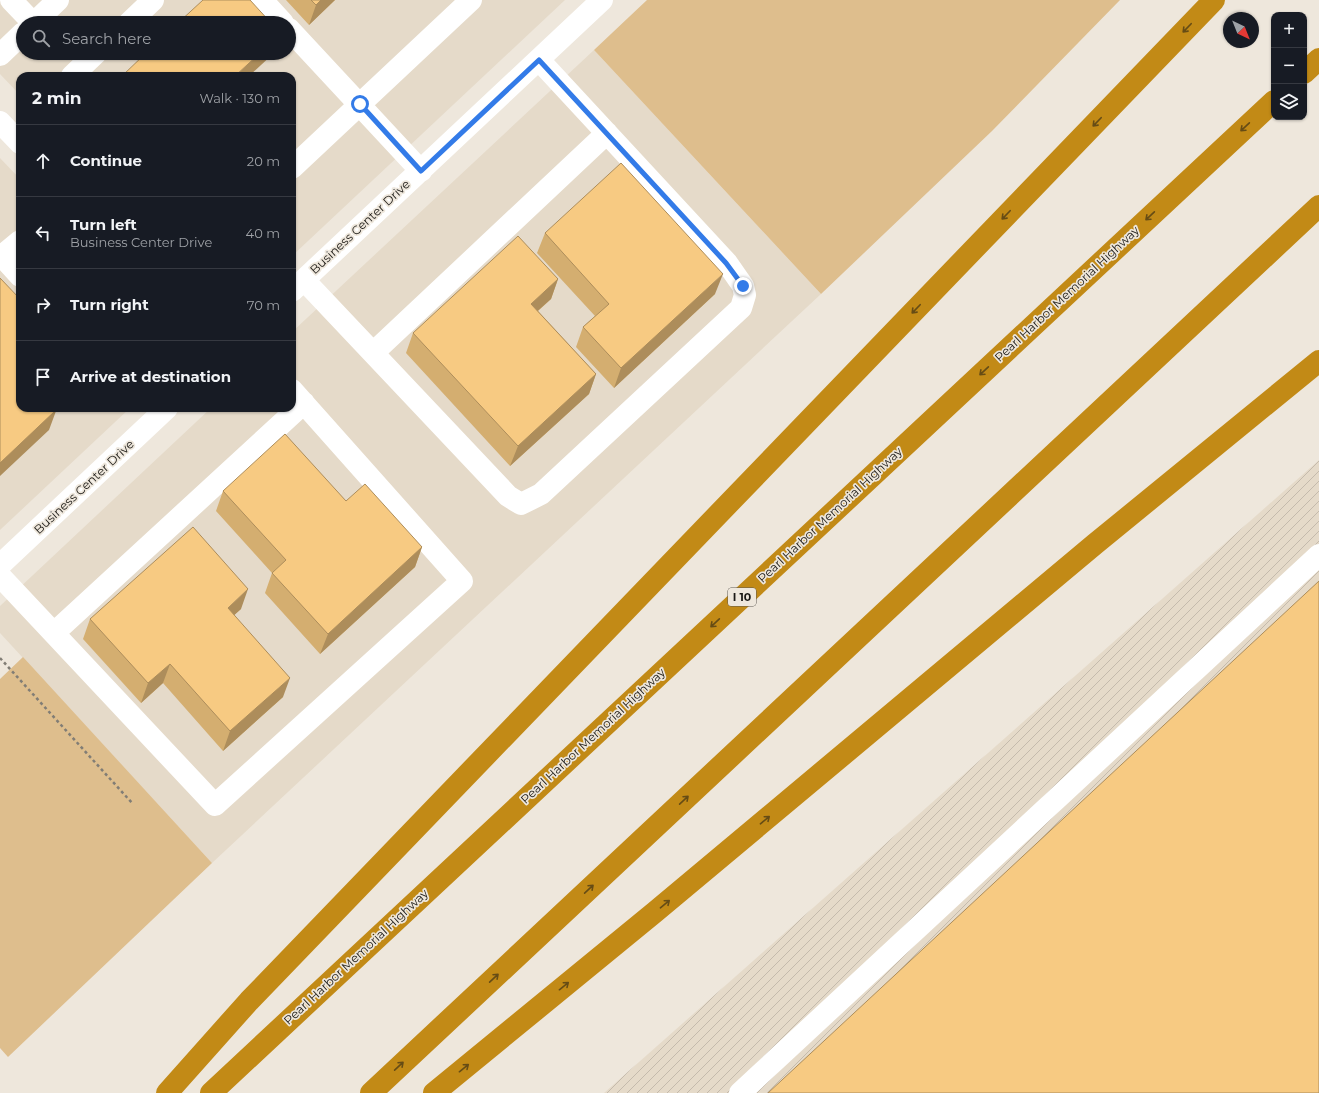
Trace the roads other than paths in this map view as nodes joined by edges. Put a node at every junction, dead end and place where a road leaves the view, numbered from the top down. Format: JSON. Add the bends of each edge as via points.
{"nodes":[{"id":1,"x":11,"y":0,"type":"edge"},
{"id":2,"x":58,"y":0,"type":"edge"},
{"id":3,"x":153,"y":0,"type":"edge"},
{"id":4,"x":262,"y":0,"type":"edge"},
{"id":5,"x":471,"y":0,"type":"edge"},
{"id":6,"x":602,"y":0,"type":"edge"},
{"id":7,"x":1214,"y":0,"type":"edge"},
{"id":8,"x":26,"y":16,"type":"edge"},
{"id":9,"x":41,"y":16,"type":"edge"},
{"id":10,"x":136,"y":16,"type":"edge"},
{"id":11,"x":277,"y":16,"type":"edge"},
{"id":12,"x":296,"y":36,"type":"edge"},
{"id":13,"x":16,"y":40,"type":"edge"},
{"id":14,"x":0,"y":55,"type":"edge"},
{"id":15,"x":1319,"y":58,"type":"edge"},
{"id":16,"x":89,"y":60,"type":"edge"},
{"id":17,"x":539,"y":60,"type":"junction"},
{"id":18,"x":1307,"y":69,"type":"edge"},
{"id":19,"x":76,"y":72,"type":"edge"},
{"id":20,"x":1271,"y":103,"type":"edge"},
{"id":21,"x":360,"y":104,"type":"junction"},
{"id":22,"x":606,"y":133,"type":"junction"},
{"id":23,"x":296,"y":164,"type":"edge"},
{"id":24,"x":421,"y":171,"type":"junction"},
{"id":25,"x":1319,"y":206,"type":"edge"},
{"id":26,"x":16,"y":244,"type":"edge"},
{"id":27,"x":1,"y":256,"type":"edge"},
{"id":28,"x":16,"y":272,"type":"edge"},
{"id":29,"x":298,"y":285,"type":"edge"},
{"id":30,"x":373,"y":353,"type":"junction"},
{"id":31,"x":1319,"y":361,"type":"edge"},
{"id":32,"x":298,"y":396,"type":"edge"},
{"id":33,"x":155,"y":412,"type":"edge"},
{"id":34,"x":282,"y":412,"type":"edge"},
{"id":35,"x":1319,"y":554,"type":"edge"},
{"id":36,"x":0,"y":565,"type":"edge"},
{"id":37,"x":0,"y":576,"type":"edge"},
{"id":38,"x":54,"y":633,"type":"junction"},
{"id":39,"x":167,"y":1093,"type":"edge"},
{"id":40,"x":211,"y":1093,"type":"edge"},
{"id":41,"x":371,"y":1093,"type":"edge"},
{"id":42,"x":434,"y":1093,"type":"edge"},
{"id":43,"x":740,"y":1093,"type":"edge"}],
"edges":[{"from":1,"to":8,"type":"street"},
{"from":2,"to":9,"type":"street"},
{"from":3,"to":10,"type":"street"},
{"from":4,"to":11,"type":"street"},
{"from":5,"to":21,"type":"street"},
{"from":6,"to":17,"type":"street","name":"Business Center Drive"},
{"from":7,"to":39,"type":"highway","one_way":true,"via":[[255,995]]},
{"from":12,"to":21,"type":"street"},
{"from":13,"to":14,"type":"street"},
{"from":15,"to":18,"type":"highway"},
{"from":16,"to":19,"type":"street"},
{"from":17,"to":22,"type":"street"},
{"from":17,"to":24,"type":"street","name":"Business Center Drive"},
{"from":20,"to":40,"type":"highway","name":"Pearl Harbor Memorial Highway","number":"I 10","one_way":true},
{"from":21,"to":23,"type":"street"},
{"from":21,"to":24,"type":"street"},
{"from":22,"to":30,"type":"street"},
{"from":22,"to":30,"type":"street","via":[[726,263],[743,286],[745,295],[741,308],[541,494],[521,504],[508,496]]},
{"from":24,"to":29,"type":"street","name":"Business Center Drive"},
{"from":41,"to":25,"type":"highway","one_way":true},
{"from":26,"to":27,"type":"street"},
{"from":27,"to":28,"type":"street"},
{"from":29,"to":30,"type":"street"},
{"from":42,"to":31,"type":"highway","one_way":true},
{"from":32,"to":38,"type":"street","via":[[462,581],[215,805]]},
{"from":33,"to":36,"type":"street","name":"Business Center Drive"},
{"from":34,"to":38,"type":"street"},
{"from":35,"to":43,"type":"street"},
{"from":37,"to":38,"type":"street"}]}
